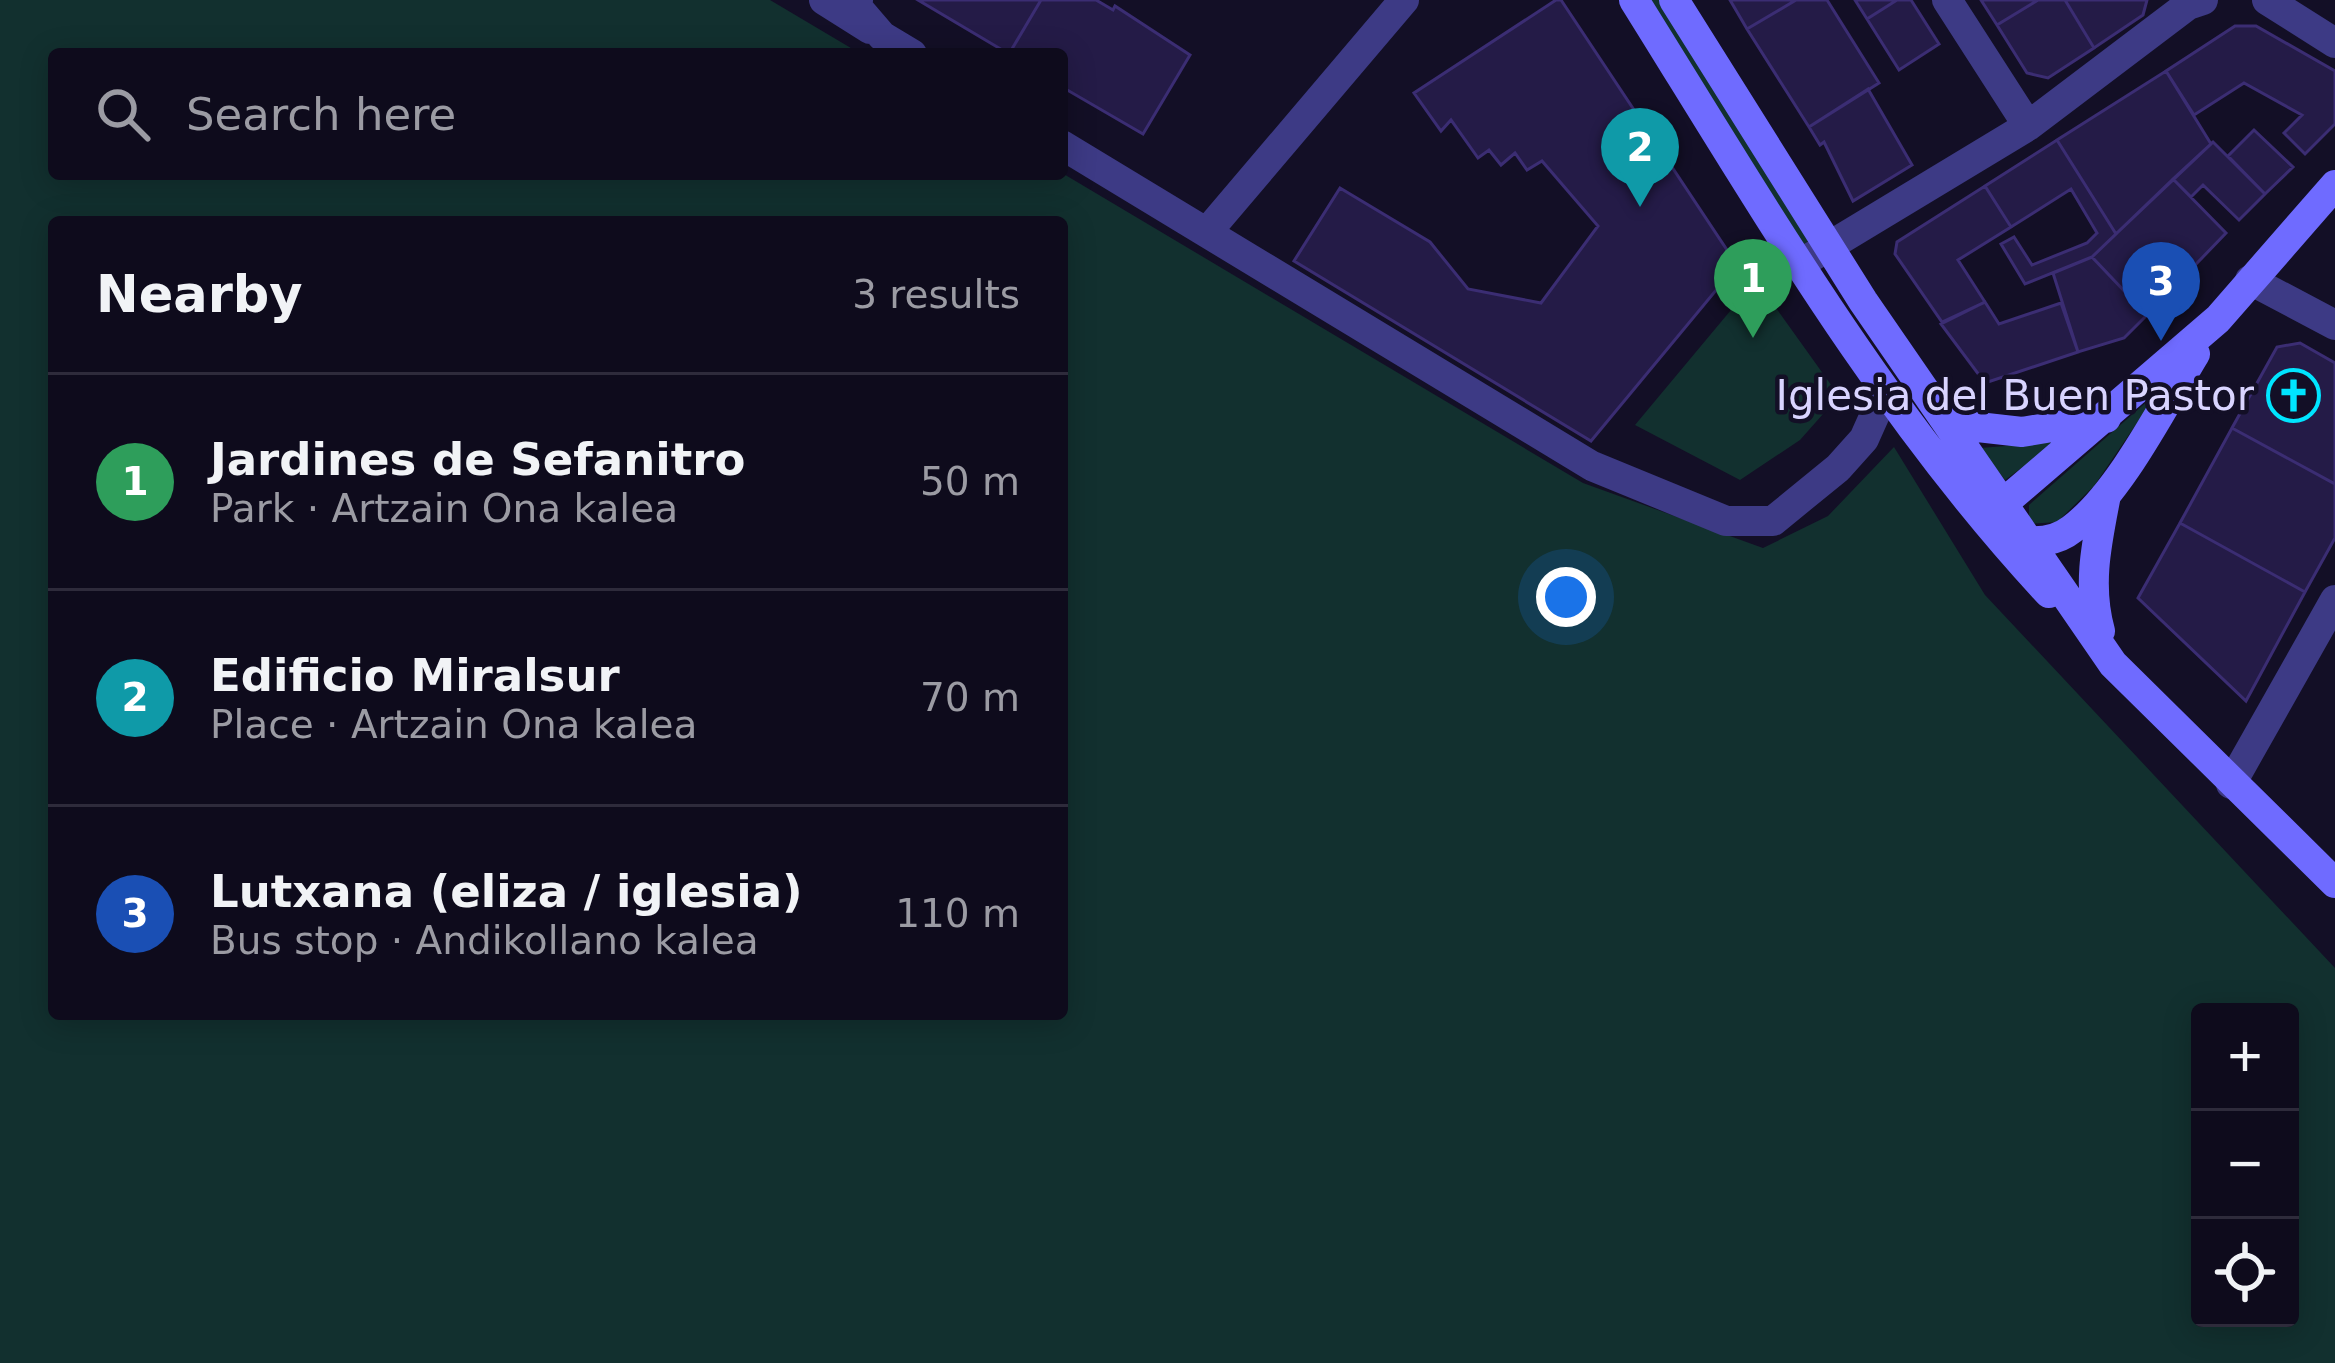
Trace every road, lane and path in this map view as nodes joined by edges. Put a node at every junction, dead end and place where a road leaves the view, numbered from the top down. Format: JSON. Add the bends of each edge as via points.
{"nodes":[{"id":1,"x":824,"y":0,"type":"edge"},
{"id":2,"x":858,"y":0,"type":"edge"},
{"id":3,"x":1404,"y":0,"type":"edge"},
{"id":4,"x":1634,"y":0,"type":"edge"},
{"id":5,"x":1674,"y":0,"type":"edge"},
{"id":6,"x":1946,"y":0,"type":"edge"},
{"id":7,"x":2266,"y":0,"type":"edge"},
{"id":8,"x":2192,"y":2,"type":"edge"},
{"id":9,"x":882,"y":36,"type":"junction"},
{"id":10,"x":2335,"y":43,"type":"edge"},
{"id":11,"x":901,"y":48,"type":"edge"},
{"id":12,"x":2028,"y":126,"type":"junction"},
{"id":13,"x":1068,"y":149,"type":"edge"},
{"id":14,"x":2335,"y":185,"type":"edge"},
{"id":15,"x":1207,"y":232,"type":"junction"},
{"id":16,"x":1831,"y":248,"type":"junction"},
{"id":17,"x":1798,"y":266,"type":"junction"},
{"id":18,"x":2250,"y":280,"type":"junction"},
{"id":19,"x":2218,"y":319,"type":"junction"},
{"id":20,"x":2335,"y":326,"type":"edge"},
{"id":21,"x":1885,"y":392,"type":"junction"},
{"id":22,"x":2107,"y":418,"type":"junction"},
{"id":23,"x":1951,"y":424,"type":"junction"},
{"id":24,"x":2107,"y":489,"type":"junction"},
{"id":25,"x":2006,"y":501,"type":"junction"},
{"id":26,"x":1996,"y":536,"type":"junction"},
{"id":27,"x":2034,"y":543,"type":"junction"},
{"id":28,"x":2335,"y":600,"type":"edge"},
{"id":29,"x":2107,"y":654,"type":"junction"},
{"id":30,"x":2231,"y":784,"type":"junction"},
{"id":31,"x":2335,"y":883,"type":"edge"}],
"edges":[{"from":1,"to":9,"type":"street"},
{"from":2,"to":9,"type":"street"},
{"from":3,"to":15,"type":"street"},
{"from":4,"to":17,"type":"main road"},
{"from":5,"to":16,"type":"main road"},
{"from":6,"to":12,"type":"street"},
{"from":7,"to":10,"type":"street"},
{"from":8,"to":12,"type":"street"},
{"from":9,"to":11,"type":"street"},
{"from":12,"to":16,"type":"street"},
{"from":13,"to":15,"type":"street"},
{"from":14,"to":18,"type":"main road"},
{"from":15,"to":21,"type":"street","via":[[1592,466],[1726,521],[1773,520],[1838,469],[1864,440]]},
{"from":16,"to":17,"type":"street"},
{"from":16,"to":23,"type":"main road"},
{"from":17,"to":21,"type":"main road"},
{"from":18,"to":19,"type":"main road"},
{"from":18,"to":20,"type":"street"},
{"from":19,"to":22,"type":"main road"},
{"from":19,"to":24,"type":"main road"},
{"from":21,"to":26,"type":"main road"},
{"from":22,"to":23,"type":"main road","via":[[2022,432]]},
{"from":22,"to":25,"type":"main road"},
{"from":23,"to":25,"type":"main road"},
{"from":24,"to":27,"type":"main road","via":[[2072,530]]},
{"from":24,"to":29,"type":"main road","via":[[2092,602]]},
{"from":25,"to":26,"type":"main road"},
{"from":25,"to":27,"type":"main road"},
{"from":26,"to":27,"type":"main road"},
{"from":26,"to":29,"type":"main road"},
{"from":27,"to":29,"type":"main road"},
{"from":28,"to":30,"type":"street"},
{"from":29,"to":30,"type":"main road"},
{"from":30,"to":31,"type":"main road"}]}
